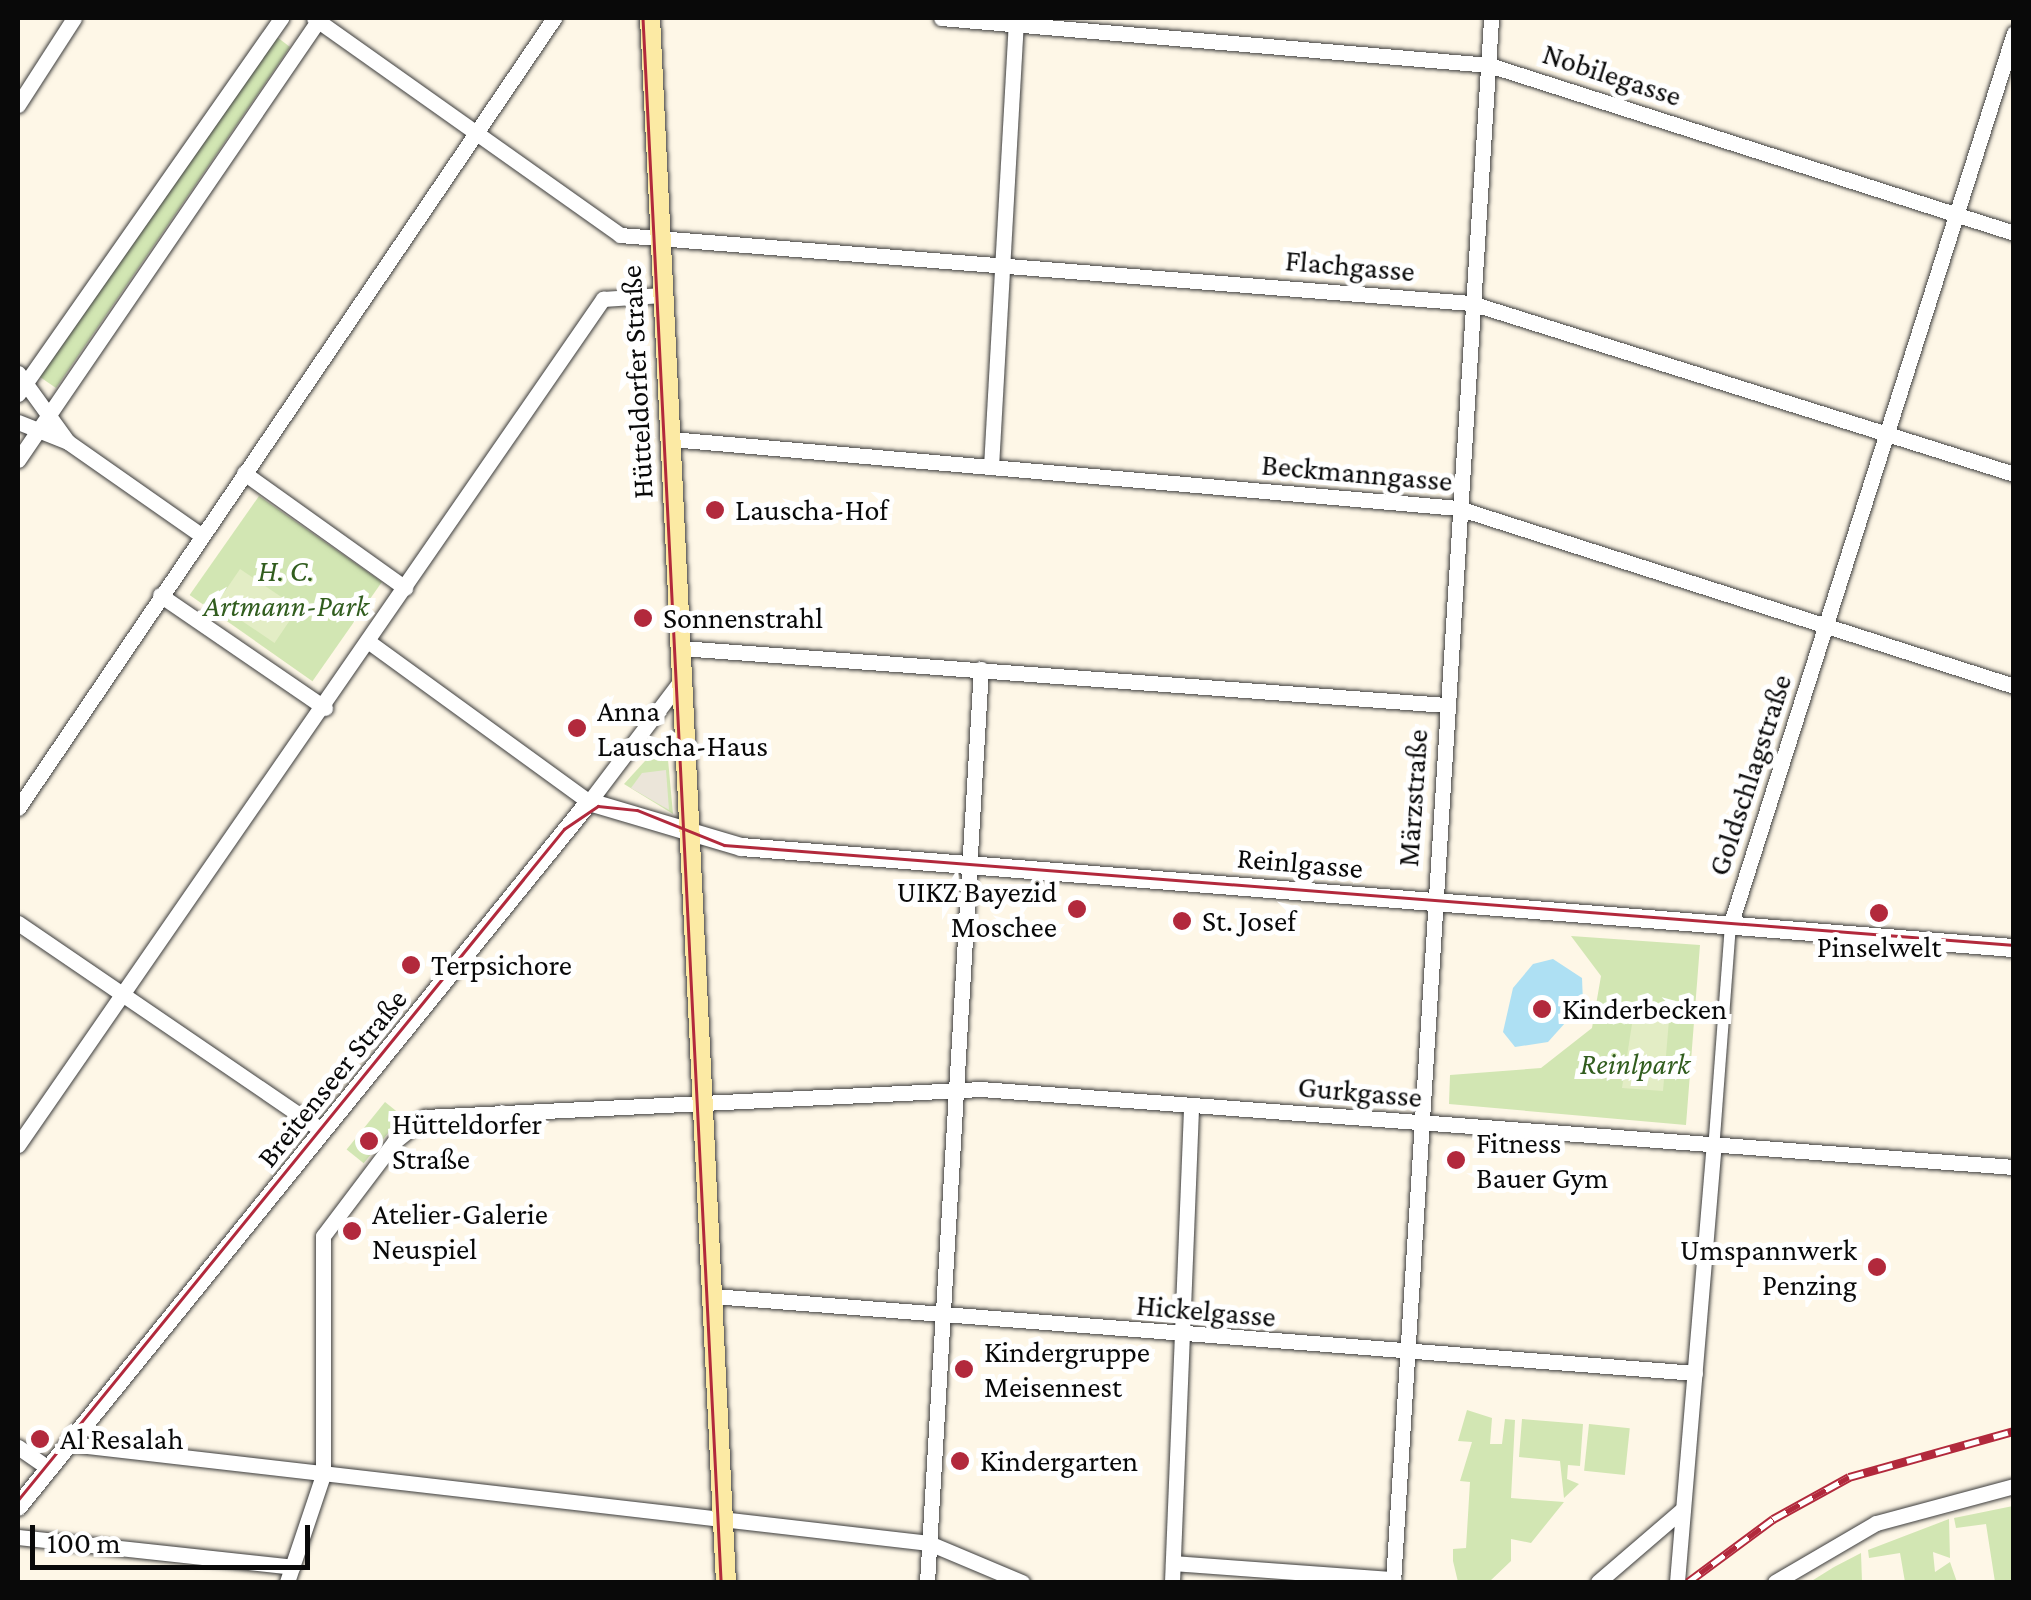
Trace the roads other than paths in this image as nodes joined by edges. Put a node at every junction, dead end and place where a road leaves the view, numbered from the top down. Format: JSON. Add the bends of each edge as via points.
{"nodes":[{"id":1,"x":74,"y":18,"type":"edge"},
{"id":2,"x":284,"y":18,"type":"edge"},
{"id":3,"x":554,"y":18,"type":"edge"},
{"id":4,"x":650,"y":18,"type":"edge"},
{"id":5,"x":941,"y":18,"type":"edge"},
{"id":6,"x":1491,"y":18,"type":"edge"},
{"id":7,"x":1016,"y":21,"type":"edge"},
{"id":8,"x":316,"y":22,"type":"edge"},
{"id":9,"x":2014,"y":33,"type":"edge"},
{"id":10,"x":1488,"y":64,"type":"junction"},
{"id":11,"x":23,"y":87,"type":"edge"},
{"id":12,"x":18,"y":105,"type":"edge"},
{"id":13,"x":475,"y":137,"type":"junction"},
{"id":14,"x":1955,"y":212,"type":"junction"},
{"id":15,"x":2014,"y":233,"type":"edge"},
{"id":16,"x":658,"y":234,"type":"junction"},
{"id":17,"x":1002,"y":262,"type":"junction"},
{"id":18,"x":662,"y":295,"type":"junction"},
{"id":19,"x":1472,"y":303,"type":"junction"},
{"id":20,"x":22,"y":376,"type":"edge"},
{"id":21,"x":18,"y":394,"type":"edge"},
{"id":22,"x":49,"y":415,"type":"junction"},
{"id":23,"x":18,"y":422,"type":"edge"},
{"id":24,"x":38,"y":430,"type":"junction"},
{"id":25,"x":1886,"y":432,"type":"junction"},
{"id":26,"x":671,"y":439,"type":"junction"},
{"id":27,"x":68,"y":442,"type":"junction"},
{"id":28,"x":18,"y":460,"type":"edge"},
{"id":29,"x":990,"y":467,"type":"junction"},
{"id":30,"x":244,"y":473,"type":"junction"},
{"id":31,"x":2014,"y":474,"type":"edge"},
{"id":32,"x":1458,"y":508,"type":"junction"},
{"id":33,"x":201,"y":535,"type":"junction"},
{"id":34,"x":405,"y":588,"type":"junction"},
{"id":35,"x":160,"y":595,"type":"junction"},
{"id":36,"x":1827,"y":626,"type":"junction"},
{"id":37,"x":369,"y":642,"type":"junction"},
{"id":38,"x":681,"y":648,"type":"junction"},
{"id":39,"x":982,"y":668,"type":"junction"},
{"id":40,"x":682,"y":679,"type":"junction"},
{"id":41,"x":2014,"y":686,"type":"edge"},
{"id":42,"x":1446,"y":705,"type":"junction"},
{"id":43,"x":325,"y":708,"type":"junction"},
{"id":44,"x":590,"y":802,"type":"junction"},
{"id":45,"x":18,"y":808,"type":"edge"},
{"id":46,"x":690,"y":836,"type":"junction"},
{"id":47,"x":970,"y":865,"type":"junction"},
{"id":48,"x":1434,"y":902,"type":"junction"},
{"id":49,"x":18,"y":923,"type":"edge"},
{"id":50,"x":1730,"y":926,"type":"junction"},
{"id":51,"x":2014,"y":948,"type":"edge"},
{"id":52,"x":121,"y":994,"type":"junction"},
{"id":53,"x":956,"y":1089,"type":"junction"},
{"id":54,"x":702,"y":1102,"type":"junction"},
{"id":55,"x":1191,"y":1107,"type":"junction"},
{"id":56,"x":1420,"y":1124,"type":"junction"},
{"id":57,"x":323,"y":1131,"type":"junction"},
{"id":58,"x":18,"y":1144,"type":"edge"},
{"id":59,"x":1713,"y":1150,"type":"junction"},
{"id":60,"x":2014,"y":1168,"type":"edge"},
{"id":61,"x":712,"y":1296,"type":"junction"},
{"id":62,"x":942,"y":1316,"type":"junction"},
{"id":63,"x":1184,"y":1336,"type":"junction"},
{"id":64,"x":1405,"y":1355,"type":"junction"},
{"id":65,"x":1695,"y":1373,"type":"junction"},
{"id":66,"x":70,"y":1444,"type":"junction"},
{"id":67,"x":18,"y":1447,"type":"edge"},
{"id":68,"x":48,"y":1468,"type":"junction"},
{"id":69,"x":323,"y":1476,"type":"junction"},
{"id":70,"x":2014,"y":1486,"type":"edge"},
{"id":71,"x":18,"y":1506,"type":"edge"},
{"id":72,"x":1683,"y":1510,"type":"junction"},
{"id":73,"x":723,"y":1521,"type":"junction"},
{"id":74,"x":18,"y":1537,"type":"edge"},
{"id":75,"x":929,"y":1544,"type":"junction"},
{"id":76,"x":1174,"y":1563,"type":"junction"},
{"id":77,"x":290,"y":1575,"type":"edge"},
{"id":78,"x":1393,"y":1580,"type":"edge"},
{"id":79,"x":726,"y":1582,"type":"edge"},
{"id":80,"x":927,"y":1582,"type":"edge"},
{"id":81,"x":1022,"y":1582,"type":"edge"},
{"id":82,"x":1172,"y":1582,"type":"edge"},
{"id":83,"x":1598,"y":1582,"type":"edge"},
{"id":84,"x":1677,"y":1582,"type":"edge"},
{"id":85,"x":1775,"y":1582,"type":"edge"}],
"edges":[{"from":1,"to":11,"type":"street"},
{"from":2,"to":8,"type":"street"},
{"from":2,"to":20,"type":"street"},
{"from":3,"to":13,"type":"street"},
{"from":4,"to":16,"type":"main road","name":"Hütteldorfer Straße"},
{"from":5,"to":7,"type":"street","name":"Nobilegasse"},
{"from":6,"to":10,"type":"street","name":"Märzstraße"},
{"from":7,"to":10,"type":"street","name":"Nobilegasse"},
{"from":7,"to":17,"type":"street"},
{"from":8,"to":13,"type":"street","name":"Flachgasse"},
{"from":8,"to":22,"type":"street"},
{"from":9,"to":14,"type":"street","name":"Goldschlagstraße"},
{"from":10,"to":14,"type":"street","name":"Nobilegasse"},
{"from":10,"to":19,"type":"street","name":"Märzstraße"},
{"from":11,"to":12,"type":"street"},
{"from":13,"to":16,"type":"street","name":"Flachgasse","via":[[620,235]]},
{"from":13,"to":30,"type":"street"},
{"from":14,"to":15,"type":"street","name":"Nobilegasse"},
{"from":14,"to":25,"type":"street","name":"Goldschlagstraße"},
{"from":16,"to":17,"type":"street","name":"Flachgasse"},
{"from":16,"to":18,"type":"main road","name":"Hütteldorfer Straße"},
{"from":17,"to":19,"type":"street","name":"Flachgasse"},
{"from":17,"to":29,"type":"street"},
{"from":18,"to":26,"type":"main road","name":"Hütteldorfer Straße"},
{"from":18,"to":34,"type":"street","via":[[602,299]]},
{"from":19,"to":25,"type":"street","name":"Flachgasse"},
{"from":19,"to":32,"type":"street","name":"Märzstraße"},
{"from":20,"to":21,"type":"street"},
{"from":20,"to":22,"type":"street"},
{"from":22,"to":24,"type":"street"},
{"from":22,"to":27,"type":"street"},
{"from":23,"to":24,"type":"street"},
{"from":24,"to":27,"type":"street"},
{"from":24,"to":28,"type":"street"},
{"from":25,"to":31,"type":"street","name":"Flachgasse"},
{"from":25,"to":36,"type":"street","name":"Goldschlagstraße"},
{"from":26,"to":29,"type":"street","name":"Beckmanngasse"},
{"from":26,"to":38,"type":"main road","name":"Hütteldorfer Straße"},
{"from":27,"to":33,"type":"street"},
{"from":29,"to":32,"type":"street","name":"Beckmanngasse"},
{"from":30,"to":33,"type":"street"},
{"from":30,"to":34,"type":"street"},
{"from":32,"to":36,"type":"street","name":"Beckmanngasse"},
{"from":32,"to":42,"type":"street","name":"Märzstraße"},
{"from":33,"to":35,"type":"street"},
{"from":34,"to":37,"type":"street"},
{"from":35,"to":43,"type":"street"},
{"from":35,"to":45,"type":"street"},
{"from":36,"to":41,"type":"street","name":"Beckmanngasse"},
{"from":36,"to":50,"type":"street","name":"Goldschlagstraße"},
{"from":37,"to":43,"type":"street"},
{"from":37,"to":44,"type":"street"},
{"from":38,"to":39,"type":"street"},
{"from":38,"to":40,"type":"main road","name":"Hütteldorfer Straße"},
{"from":39,"to":42,"type":"street"},
{"from":39,"to":47,"type":"street"},
{"from":40,"to":44,"type":"street","name":"Breitenseer Straße"},
{"from":40,"to":46,"type":"main road","name":"Hütteldorfer Straße"},
{"from":42,"to":48,"type":"street","name":"Märzstraße"},
{"from":43,"to":52,"type":"street"},
{"from":44,"to":46,"type":"street","name":"Reinlgasse"},
{"from":44,"to":57,"type":"street","name":"Breitenseer Straße"},
{"from":46,"to":47,"type":"street","name":"Reinlgasse"},
{"from":46,"to":54,"type":"main road","name":"Hütteldorfer Straße"},
{"from":47,"to":48,"type":"street","name":"Reinlgasse"},
{"from":47,"to":53,"type":"street"},
{"from":48,"to":50,"type":"street","name":"Reinlgasse"},
{"from":48,"to":56,"type":"street","name":"Märzstraße"},
{"from":49,"to":52,"type":"street"},
{"from":50,"to":51,"type":"street","name":"Reinlgasse"},
{"from":50,"to":59,"type":"street","name":"Goldschlagstraße"},
{"from":52,"to":57,"type":"street"},
{"from":52,"to":58,"type":"street"},
{"from":53,"to":54,"type":"street","name":"Gurkgasse"},
{"from":53,"to":55,"type":"street","name":"Gurkgasse"},
{"from":53,"to":62,"type":"street"},
{"from":54,"to":61,"type":"main road","name":"Hütteldorfer Straße"},
{"from":54,"to":69,"type":"street","name":"Gurkgasse","via":[[416,1120],[326,1230]]},
{"from":55,"to":56,"type":"street","name":"Gurkgasse"},
{"from":55,"to":63,"type":"street"},
{"from":56,"to":59,"type":"street","name":"Gurkgasse"},
{"from":56,"to":64,"type":"street","name":"Märzstraße"},
{"from":57,"to":66,"type":"street","name":"Breitenseer Straße"},
{"from":59,"to":60,"type":"street","name":"Gurkgasse"},
{"from":59,"to":65,"type":"street","name":"Goldschlagstraße"},
{"from":61,"to":62,"type":"street","name":"Hickelgasse"},
{"from":61,"to":73,"type":"main road","name":"Hütteldorfer Straße"},
{"from":62,"to":63,"type":"street","name":"Hickelgasse"},
{"from":62,"to":75,"type":"street"},
{"from":63,"to":64,"type":"street","name":"Hickelgasse"},
{"from":63,"to":76,"type":"street"},
{"from":64,"to":65,"type":"street","name":"Hickelgasse"},
{"from":64,"to":78,"type":"street","name":"Märzstraße"},
{"from":65,"to":72,"type":"street","name":"Goldschlagstraße"},
{"from":66,"to":68,"type":"street","name":"Breitenseer Straße"},
{"from":66,"to":69,"type":"street"},
{"from":67,"to":68,"type":"street"},
{"from":68,"to":71,"type":"street","name":"Breitenseer Straße"},
{"from":69,"to":73,"type":"street"},
{"from":69,"to":77,"type":"street"},
{"from":70,"to":85,"type":"street","via":[[1876,1523]]},
{"from":72,"to":83,"type":"street"},
{"from":72,"to":84,"type":"street","name":"Goldschlagstraße"},
{"from":73,"to":75,"type":"street"},
{"from":73,"to":79,"type":"main road","name":"Hütteldorfer Straße"},
{"from":74,"to":77,"type":"street"},
{"from":75,"to":80,"type":"street"},
{"from":75,"to":81,"type":"street"},
{"from":76,"to":78,"type":"street"},
{"from":76,"to":82,"type":"street"}]}
